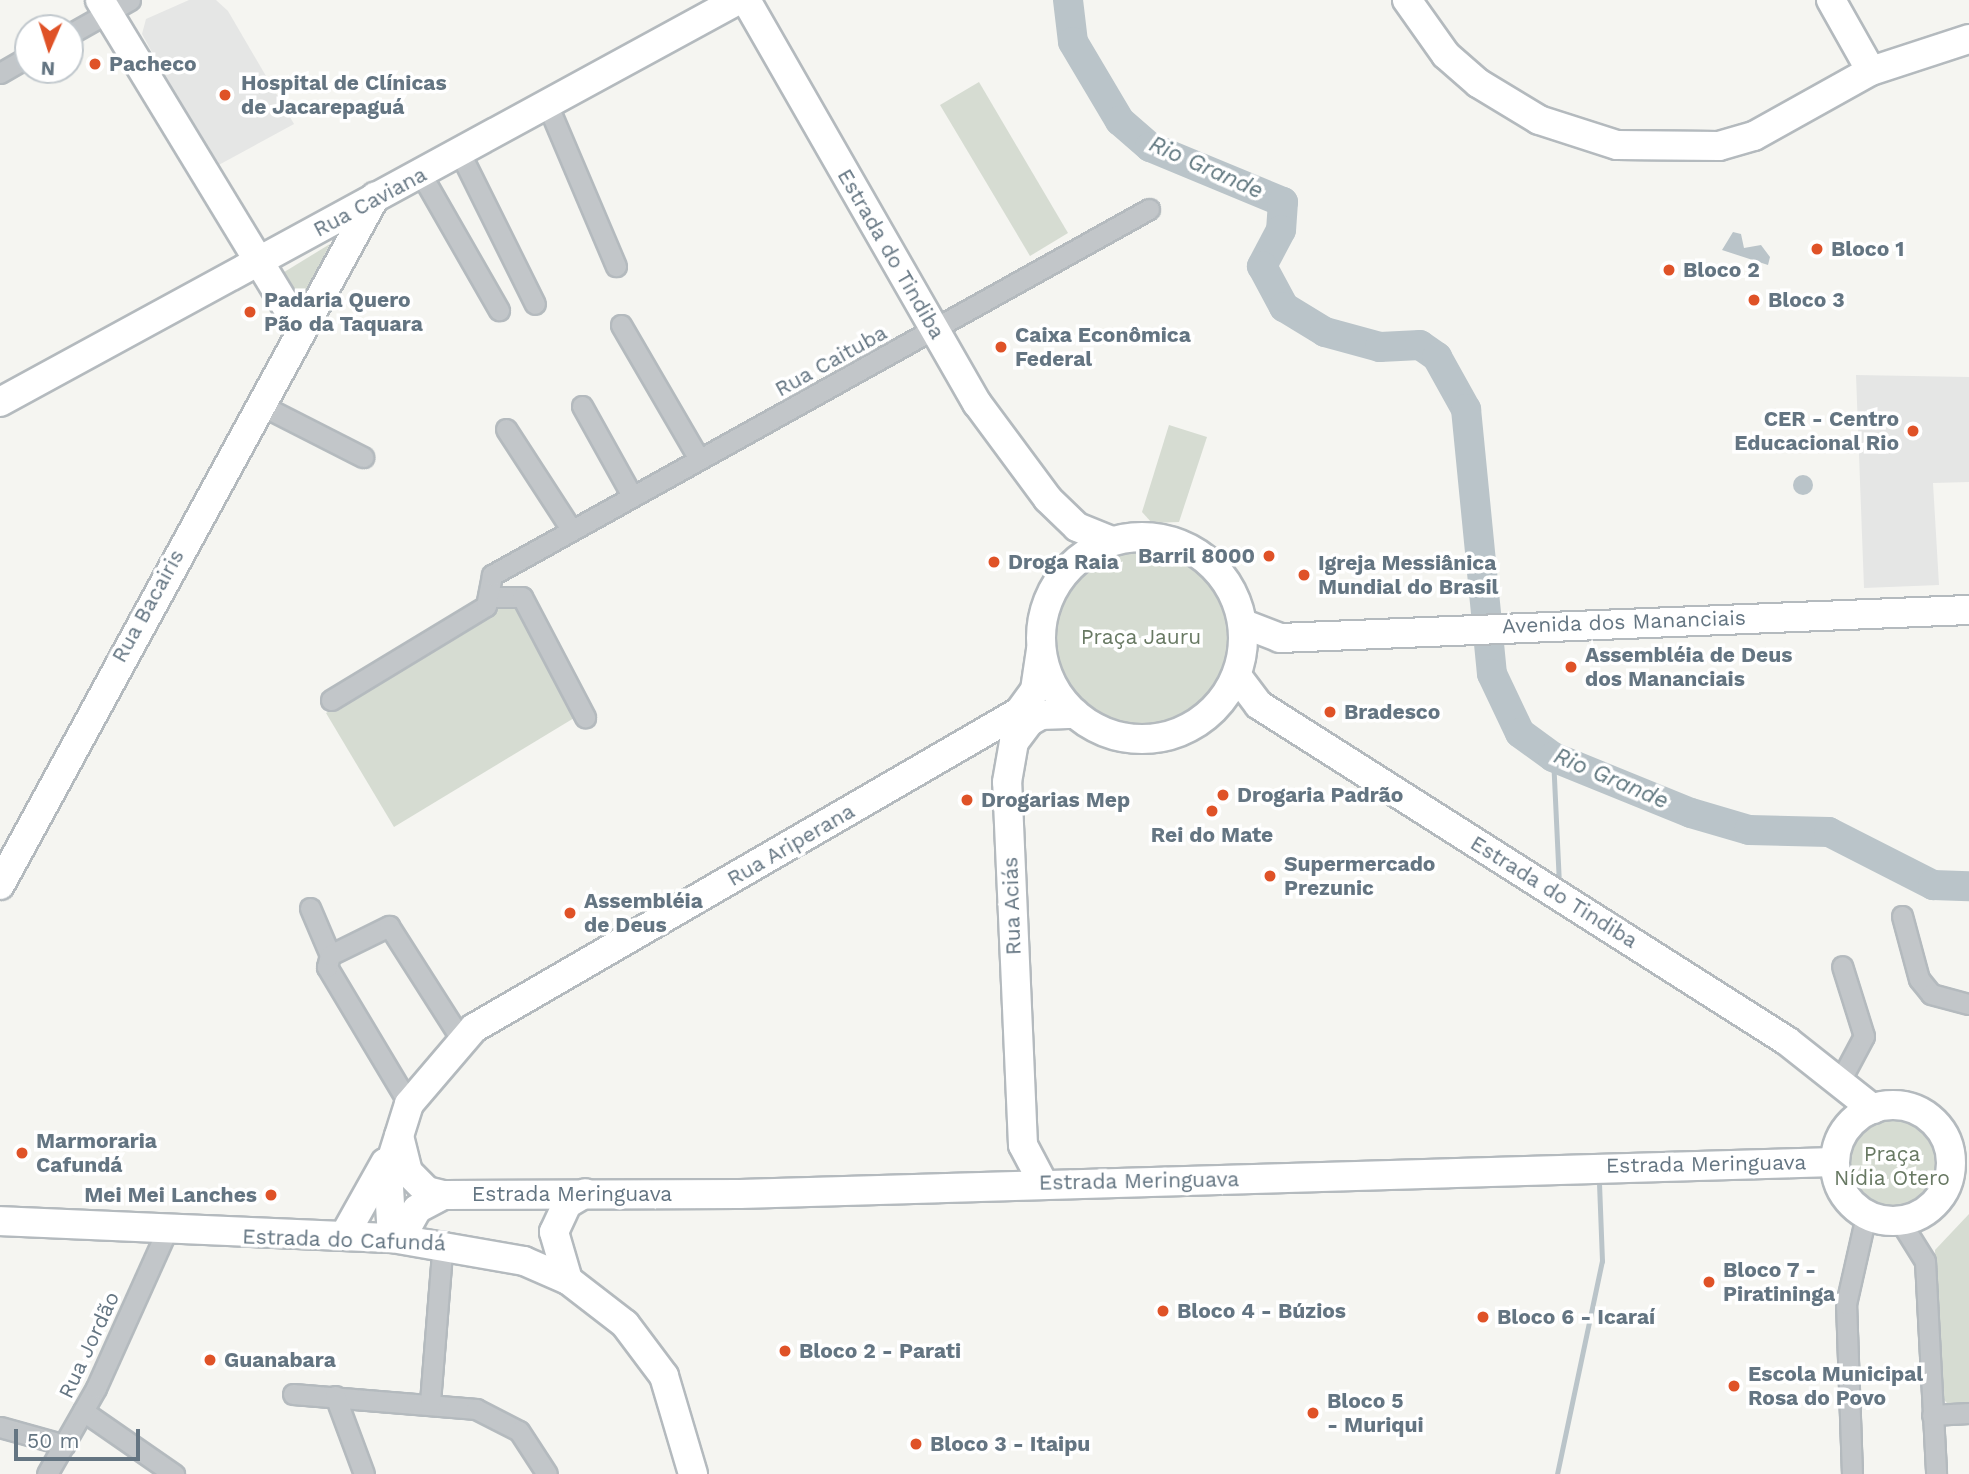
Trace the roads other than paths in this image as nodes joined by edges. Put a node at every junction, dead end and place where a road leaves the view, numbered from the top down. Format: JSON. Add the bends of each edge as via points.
{"nodes":[{"id":1,"x":738,"y":0,"type":"edge"},
{"id":2,"x":746,"y":0,"type":"edge"},
{"id":3,"x":1407,"y":0,"type":"edge"},
{"id":4,"x":1831,"y":0,"type":"edge"},
{"id":5,"x":113,"y":4,"type":"edge"},
{"id":6,"x":84,"y":24,"type":"edge"},
{"id":7,"x":1969,"y":40,"type":"edge"},
{"id":8,"x":1871,"y":71,"type":"junction"},
{"id":9,"x":548,"y":106,"type":"junction"},
{"id":10,"x":461,"y":155,"type":"junction"},
{"id":11,"x":421,"y":174,"type":"junction"},
{"id":12,"x":375,"y":197,"type":"junction"},
{"id":13,"x":1149,"y":209,"type":"dead end"},
{"id":14,"x":257,"y":263,"type":"junction"},
{"id":15,"x":616,"y":266,"type":"dead end"},
{"id":16,"x":535,"y":304,"type":"dead end"},
{"id":17,"x":499,"y":310,"type":"dead end"},
{"id":18,"x":621,"y":325,"type":"dead end"},
{"id":19,"x":300,"y":329,"type":"junction"},
{"id":20,"x":934,"y":330,"type":"junction"},
{"id":21,"x":0,"y":402,"type":"edge"},
{"id":22,"x":259,"y":404,"type":"junction"},
{"id":23,"x":582,"y":407,"type":"dead end"},
{"id":24,"x":506,"y":429,"type":"dead end"},
{"id":25,"x":362,"y":457,"type":"dead end"},
{"id":26,"x":699,"y":459,"type":"junction"},
{"id":27,"x":632,"y":496,"type":"junction"},
{"id":28,"x":1048,"y":499,"type":"junction"},
{"id":29,"x":571,"y":529,"type":"junction"},
{"id":30,"x":1112,"y":541,"type":"junction"},
{"id":31,"x":1065,"y":572,"type":"junction"},
{"id":32,"x":490,"y":597,"type":"junction"},
{"id":33,"x":1969,"y":610,"type":"edge"},
{"id":34,"x":1244,"y":624,"type":"junction"},
{"id":35,"x":1280,"y":638,"type":"junction"},
{"id":36,"x":1041,"y":650,"type":"junction"},
{"id":37,"x":1240,"y":669,"type":"junction"},
{"id":38,"x":331,"y":699,"type":"dead end"},
{"id":39,"x":1220,"y":705,"type":"junction"},
{"id":40,"x":1259,"y":705,"type":"junction"},
{"id":41,"x":1075,"y":714,"type":"junction"},
{"id":42,"x":585,"y":717,"type":"dead end"},
{"id":43,"x":953,"y":753,"type":"junction"},
{"id":44,"x":1007,"y":782,"type":"junction"},
{"id":45,"x":0,"y":886,"type":"edge"},
{"id":46,"x":310,"y":908,"type":"dead end"},
{"id":47,"x":1902,"y":916,"type":"dead end"},
{"id":48,"x":330,"y":955,"type":"junction"},
{"id":49,"x":1842,"y":966,"type":"dead end"},
{"id":50,"x":1969,"y":1004,"type":"edge"},
{"id":51,"x":461,"y":1039,"type":"junction"},
{"id":52,"x":1841,"y":1085,"type":"junction"},
{"id":53,"x":409,"y":1104,"type":"junction"},
{"id":54,"x":1862,"y":1116,"type":"junction"},
{"id":55,"x":399,"y":1136,"type":"junction"},
{"id":56,"x":1023,"y":1144,"type":"junction"},
{"id":57,"x":1960,"y":1155,"type":"edge"},
{"id":58,"x":1835,"y":1163,"type":"junction"},
{"id":59,"x":1043,"y":1183,"type":"junction"},
{"id":60,"x":999,"y":1185,"type":"junction"},
{"id":61,"x":586,"y":1193,"type":"junction"},
{"id":62,"x":443,"y":1195,"type":"junction"},
{"id":63,"x":1866,"y":1215,"type":"junction"},
{"id":64,"x":0,"y":1221,"type":"edge"},
{"id":65,"x":1900,"y":1221,"type":"junction"},
{"id":66,"x":166,"y":1232,"type":"junction"},
{"id":67,"x":344,"y":1236,"type":"junction"},
{"id":68,"x":396,"y":1238,"type":"junction"},
{"id":69,"x":443,"y":1242,"type":"junction"},
{"id":70,"x":568,"y":1280,"type":"junction"},
{"id":71,"x":293,"y":1394,"type":"dead end"},
{"id":72,"x":335,"y":1396,"type":"junction"},
{"id":73,"x":430,"y":1402,"type":"junction"},
{"id":74,"x":83,"y":1411,"type":"junction"},
{"id":75,"x":1969,"y":1413,"type":"edge"},
{"id":76,"x":1932,"y":1415,"type":"junction"},
{"id":77,"x":0,"y":1427,"type":"edge"},
{"id":78,"x":65,"y":1445,"type":"junction"},
{"id":79,"x":47,"y":1474,"type":"edge"},
{"id":80,"x":174,"y":1474,"type":"edge"},
{"id":81,"x":364,"y":1474,"type":"edge"},
{"id":82,"x":547,"y":1474,"type":"edge"},
{"id":83,"x":693,"y":1474,"type":"edge"},
{"id":84,"x":1852,"y":1474,"type":"edge"},
{"id":85,"x":1936,"y":1474,"type":"edge"}],
"edges":[{"from":1,"to":9,"type":"street","name":"Rua Caviana"},
{"from":2,"to":20,"type":"street","name":"Estrada do Tindiba"},
{"from":3,"to":8,"type":"street","via":[[1446,55],[1478,83],[1539,120],[1617,145],[1709,146],[1754,136]]},
{"from":4,"to":8,"type":"street"},
{"from":5,"to":6,"type":"street"},
{"from":5,"to":14,"type":"street"},
{"from":7,"to":8,"type":"street"},
{"from":9,"to":10,"type":"street","name":"Rua Caviana"},
{"from":9,"to":15,"type":"street"},
{"from":10,"to":11,"type":"street","name":"Rua Caviana"},
{"from":10,"to":16,"type":"street"},
{"from":11,"to":12,"type":"street","name":"Rua Caviana"},
{"from":11,"to":17,"type":"street"},
{"from":12,"to":14,"type":"street","name":"Rua Caviana"},
{"from":12,"to":19,"type":"street","name":"Rua Bacairis"},
{"from":13,"to":20,"type":"street","name":"Rua Caituba"},
{"from":14,"to":19,"type":"street"},
{"from":14,"to":21,"type":"street","name":"Rua Caviana"},
{"from":18,"to":26,"type":"street"},
{"from":19,"to":22,"type":"street","name":"Rua Bacairis"},
{"from":20,"to":26,"type":"street","name":"Rua Caituba"},
{"from":20,"to":28,"type":"street","name":"Estrada do Tindiba","via":[[977,403]]},
{"from":22,"to":25,"type":"street"},
{"from":22,"to":45,"type":"street","name":"Rua Bacairis"},
{"from":23,"to":27,"type":"street"},
{"from":24,"to":29,"type":"street"},
{"from":26,"to":27,"type":"street","name":"Rua Caituba"},
{"from":27,"to":29,"type":"street","name":"Rua Caituba"},
{"from":28,"to":30,"type":"street","name":"Estrada do Tindiba","via":[[1077,527]]},
{"from":28,"to":31,"type":"street","name":"Estrada do Tindiba","via":[[1066,538]]},
{"from":29,"to":32,"type":"street","name":"Rua Caituba","via":[[492,575]]},
{"from":30,"to":31,"type":"street"},
{"from":30,"to":34,"type":"street","via":[[1161,539],[1197,552],[1230,588]]},
{"from":31,"to":36,"type":"street","via":[[1045,608]]},
{"from":32,"to":38,"type":"street","name":"Rua Caituba","via":[[486,606]]},
{"from":32,"to":42,"type":"street","via":[[522,597]]},
{"from":33,"to":35,"type":"street","name":"Avenida dos Mananciais"},
{"from":34,"to":35,"type":"street","name":"Avenida dos Mananciais"},
{"from":34,"to":37,"type":"street"},
{"from":35,"to":37,"type":"street","name":"Avenida dos Mananciais"},
{"from":36,"to":41,"type":"street","via":[[1047,674]]},
{"from":36,"to":43,"type":"street","name":"Rua Ariperana","via":[[1028,702]]},
{"from":37,"to":39,"type":"street"},
{"from":37,"to":40,"type":"street","name":"Estrada do Tindiba"},
{"from":39,"to":40,"type":"street"},
{"from":39,"to":41,"type":"street","via":[[1186,730],[1145,739],[1108,733]]},
{"from":40,"to":52,"type":"street","name":"Estrada do Tindiba","via":[[1787,1041]]},
{"from":41,"to":44,"type":"street","name":"Rua Aciás","via":[[1041,715],[1029,722],[1014,742]]},
{"from":43,"to":44,"type":"street","via":[[995,758]]},
{"from":43,"to":51,"type":"street","name":"Rua Ariperana"},
{"from":44,"to":56,"type":"street","name":"Rua Aciás"},
{"from":46,"to":48,"type":"street"},
{"from":47,"to":50,"type":"street","via":[[1919,979],[1931,994]]},
{"from":48,"to":51,"type":"street","via":[[389,926]]},
{"from":48,"to":53,"type":"street","via":[[327,967]]},
{"from":49,"to":52,"type":"street","via":[[1864,1036]]},
{"from":51,"to":53,"type":"street","name":"Rua Ariperana"},
{"from":52,"to":54,"type":"street","name":"Estrada do Tindiba"},
{"from":53,"to":55,"type":"street","name":"Rua Ariperana"},
{"from":54,"to":57,"type":"street","via":[[1914,1109]]},
{"from":54,"to":58,"type":"street"},
{"from":55,"to":62,"type":"street","name":"Estrada Meringuava","via":[[408,1172],[427,1191]]},
{"from":55,"to":67,"type":"street","name":"Rua Ariperana"},
{"from":55,"to":68,"type":"street","name":"Rua Ariperana","via":[[386,1195]]},
{"from":56,"to":59,"type":"street","name":"Rua Aciás"},
{"from":56,"to":60,"type":"street"},
{"from":57,"to":65,"type":"street","via":[[1940,1199]]},
{"from":58,"to":59,"type":"street","name":"Estrada Meringuava"},
{"from":58,"to":63,"type":"street","via":[[1849,1202]]},
{"from":59,"to":60,"type":"street","name":"Estrada Meringuava"},
{"from":60,"to":61,"type":"street","name":"Estrada Meringuava"},
{"from":61,"to":62,"type":"street","name":"Estrada Meringuava"},
{"from":61,"to":70,"type":"street","via":[[567,1204],[554,1232]]},
{"from":62,"to":68,"type":"street","name":"Estrada Meringuava","via":[[417,1209]]},
{"from":63,"to":65,"type":"street"},
{"from":63,"to":84,"type":"street","via":[[1846,1304]]},
{"from":64,"to":66,"type":"street","name":"Estrada do Cafundá"},
{"from":65,"to":76,"type":"street","via":[[1925,1261]]},
{"from":66,"to":67,"type":"street","name":"Estrada do Cafundá"},
{"from":66,"to":74,"type":"street","name":"Rua Jordão"},
{"from":67,"to":68,"type":"street","name":"Estrada do Cafundá"},
{"from":68,"to":69,"type":"street","name":"Estrada do Cafundá"},
{"from":69,"to":70,"type":"street","name":"Estrada do Cafundá","via":[[524,1261]]},
{"from":69,"to":73,"type":"street"},
{"from":70,"to":83,"type":"street","name":"Estrada do Cafundá","via":[[625,1324],[664,1376]]},
{"from":71,"to":72,"type":"street"},
{"from":72,"to":73,"type":"street"},
{"from":72,"to":81,"type":"street"},
{"from":73,"to":82,"type":"street","via":[[500,1418],[519,1431]]},
{"from":74,"to":78,"type":"street","name":"Rua Jordão"},
{"from":74,"to":80,"type":"street"},
{"from":75,"to":76,"type":"street"},
{"from":76,"to":85,"type":"street"},
{"from":77,"to":78,"type":"street"},
{"from":78,"to":79,"type":"street","name":"Rua Jordão"}]}
